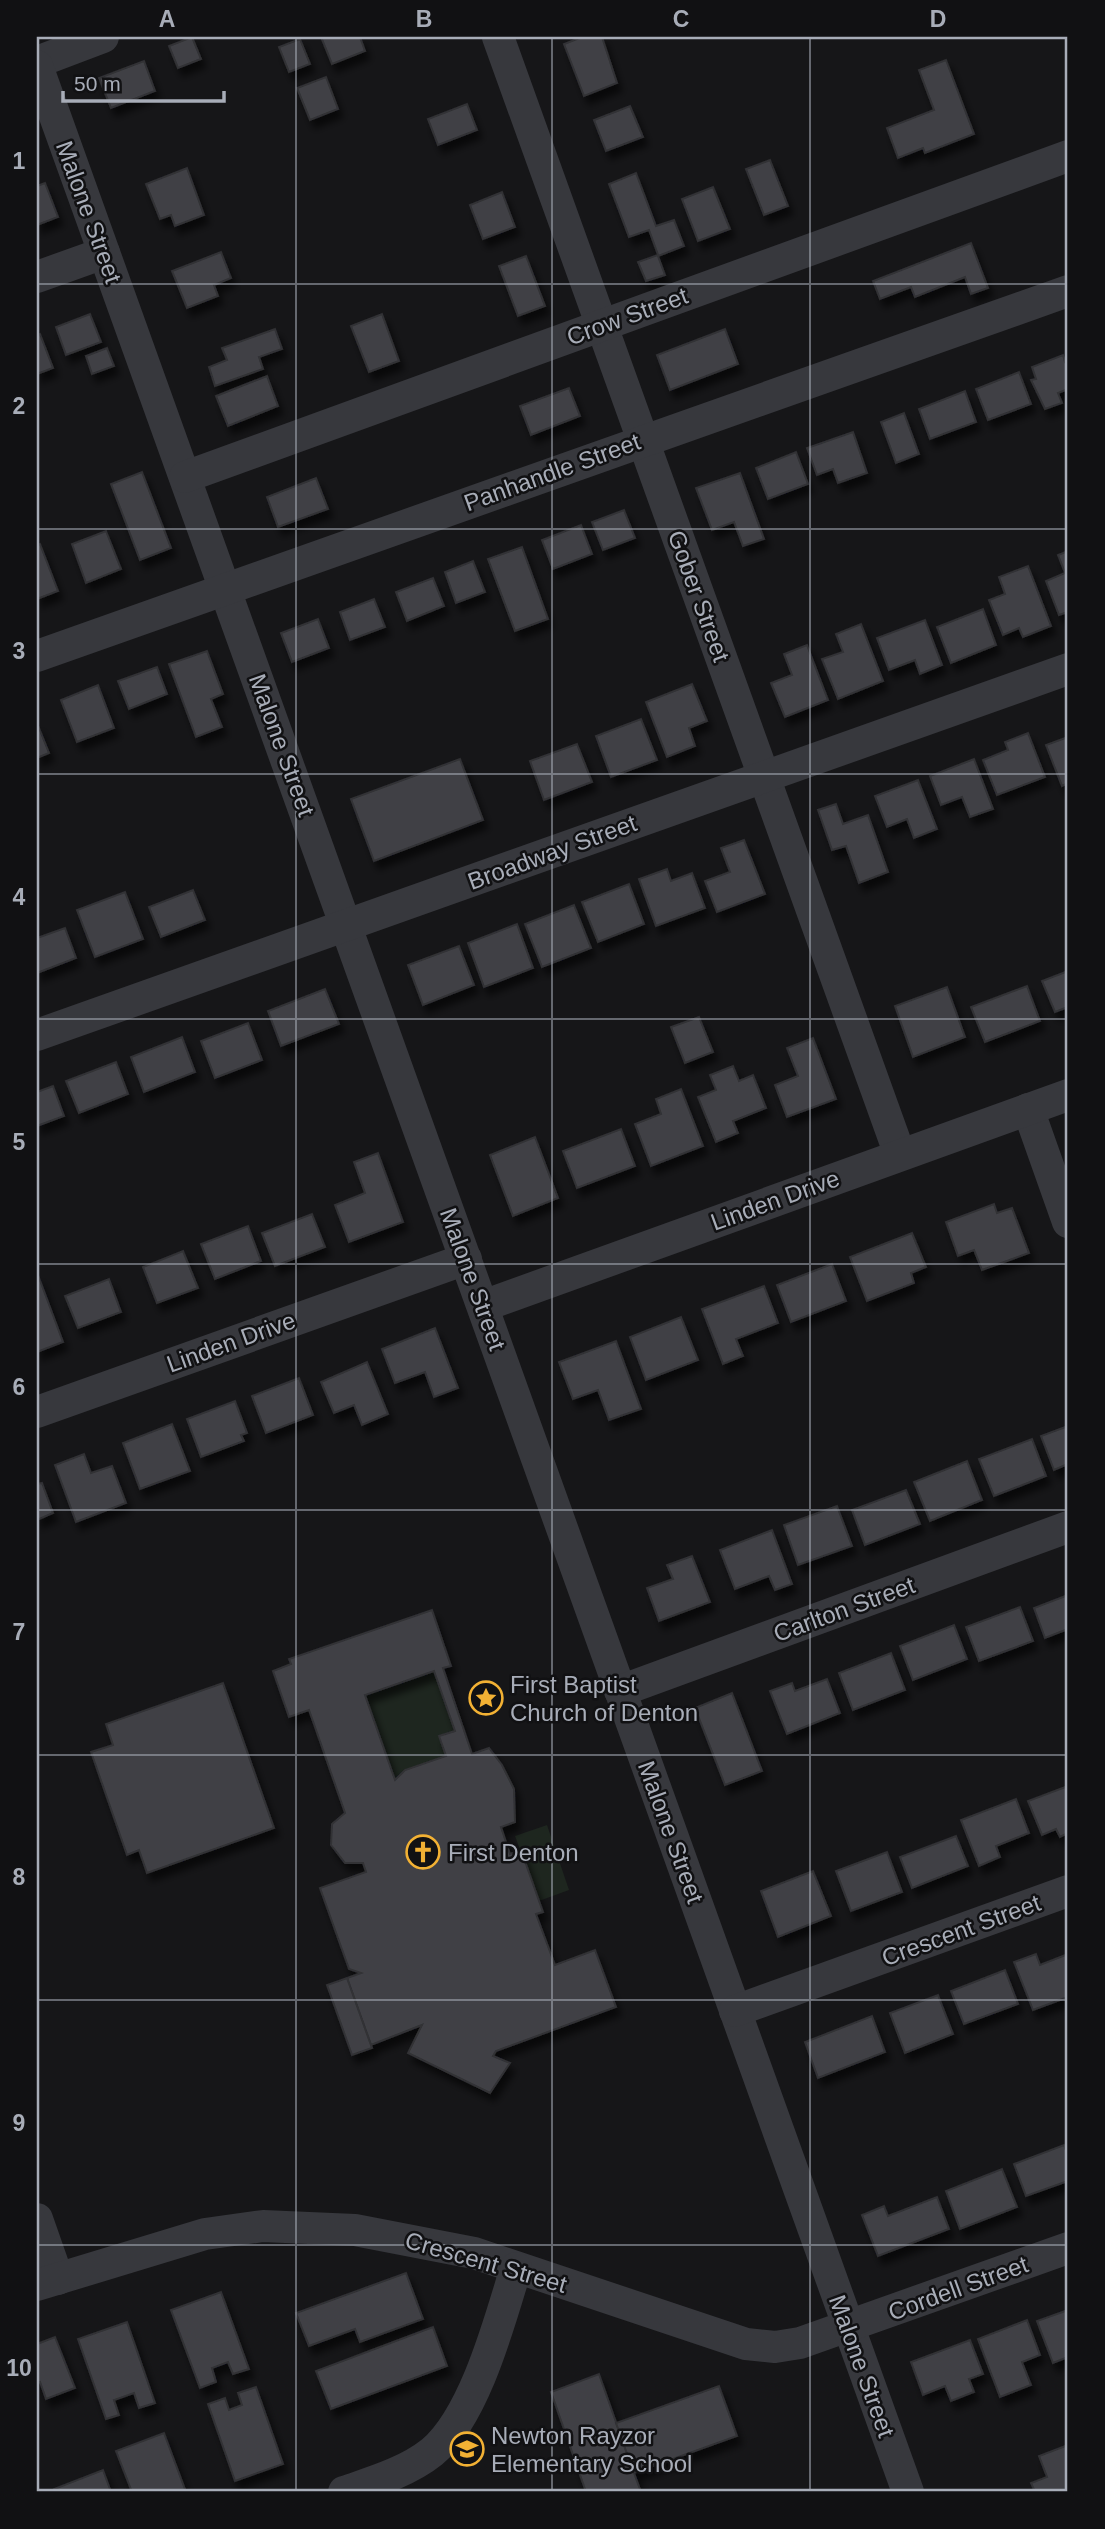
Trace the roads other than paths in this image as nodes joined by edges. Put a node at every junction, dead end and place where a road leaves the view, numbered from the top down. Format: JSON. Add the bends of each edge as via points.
{"nodes":[{"id":1,"x":103,"y":37,"type":"edge"},
{"id":2,"x":498,"y":37,"type":"edge"},
{"id":3,"x":37,"y":64,"type":"edge"},
{"id":4,"x":1068,"y":156,"type":"edge"},
{"id":5,"x":104,"y":253,"type":"junction"},
{"id":6,"x":37,"y":277,"type":"edge"},
{"id":7,"x":1068,"y":290,"type":"edge"},
{"id":8,"x":602,"y":326,"type":"junction"},
{"id":9,"x":642,"y":440,"type":"junction"},
{"id":10,"x":185,"y":477,"type":"junction"},
{"id":11,"x":225,"y":588,"type":"junction"},
{"id":12,"x":37,"y":656,"type":"edge"},
{"id":13,"x":1068,"y":669,"type":"edge"},
{"id":14,"x":764,"y":777,"type":"junction"},
{"id":15,"x":346,"y":925,"type":"junction"},
{"id":16,"x":37,"y":1035,"type":"edge"},
{"id":17,"x":1068,"y":1095,"type":"edge"},
{"id":18,"x":1028,"y":1109,"type":"junction"},
{"id":19,"x":900,"y":1155,"type":"junction"},
{"id":20,"x":1068,"y":1223,"type":"edge"},
{"id":21,"x":466,"y":1259,"type":"junction"},
{"id":22,"x":483,"y":1306,"type":"junction"},
{"id":23,"x":37,"y":1412,"type":"edge"},
{"id":24,"x":1068,"y":1527,"type":"edge"},
{"id":25,"x":620,"y":1691,"type":"junction"},
{"id":26,"x":1068,"y":1891,"type":"edge"},
{"id":27,"x":735,"y":2011,"type":"junction"},
{"id":28,"x":37,"y":2219,"type":"edge"},
{"id":29,"x":1068,"y":2248,"type":"edge"},
{"id":30,"x":516,"y":2268,"type":"junction"},
{"id":31,"x":47,"y":2282,"type":"edge"},
{"id":32,"x":849,"y":2328,"type":"junction"},
{"id":33,"x":344,"y":2492,"type":"edge"},
{"id":34,"x":908,"y":2492,"type":"edge"}],
"edges":[{"from":1,"to":3,"type":"street"},
{"from":2,"to":8,"type":"street","name":"Gober Street"},
{"from":3,"to":5,"type":"street","name":"Malone Street"},
{"from":4,"to":8,"type":"street","name":"Crow Street"},
{"from":5,"to":6,"type":"street"},
{"from":5,"to":10,"type":"street","name":"Malone Street"},
{"from":7,"to":9,"type":"street","name":"Panhandle Street"},
{"from":8,"to":9,"type":"street","name":"Gober Street"},
{"from":8,"to":10,"type":"street","name":"Crow Street"},
{"from":9,"to":11,"type":"street","name":"Panhandle Street"},
{"from":9,"to":14,"type":"street","name":"Gober Street"},
{"from":10,"to":11,"type":"street","name":"Malone Street"},
{"from":11,"to":12,"type":"street","name":"Panhandle Street"},
{"from":11,"to":15,"type":"street","name":"Malone Street"},
{"from":13,"to":14,"type":"street","name":"Broadway Street"},
{"from":14,"to":15,"type":"street","name":"Broadway Street"},
{"from":14,"to":19,"type":"street","name":"Gober Street"},
{"from":15,"to":16,"type":"street","name":"Broadway Street"},
{"from":15,"to":21,"type":"street","name":"Malone Street"},
{"from":17,"to":18,"type":"street","name":"Linden Drive"},
{"from":18,"to":19,"type":"street","name":"Linden Drive"},
{"from":18,"to":20,"type":"street"},
{"from":19,"to":22,"type":"street","name":"Linden Drive"},
{"from":21,"to":22,"type":"street","name":"Malone Street"},
{"from":21,"to":23,"type":"street","name":"Linden Drive"},
{"from":22,"to":25,"type":"street","name":"Malone Street"},
{"from":24,"to":25,"type":"street","name":"Carlton Street"},
{"from":25,"to":27,"type":"street","name":"Malone Street"},
{"from":26,"to":27,"type":"street","name":"Crescent Street"},
{"from":27,"to":32,"type":"street","name":"Malone Street"},
{"from":28,"to":31,"type":"street"},
{"from":29,"to":32,"type":"street","name":"Cordell Street"},
{"from":30,"to":31,"type":"street","name":"Crescent Street","via":[[445,2245],[385,2234],[263,2226],[205,2234]]},
{"from":30,"to":32,"type":"street","name":"Crescent Street","via":[[746,2344],[775,2347]]},
{"from":30,"to":33,"type":"street","via":[[487,2362],[433,2451],[410,2467]]},
{"from":32,"to":34,"type":"street","name":"Malone Street"}]}
